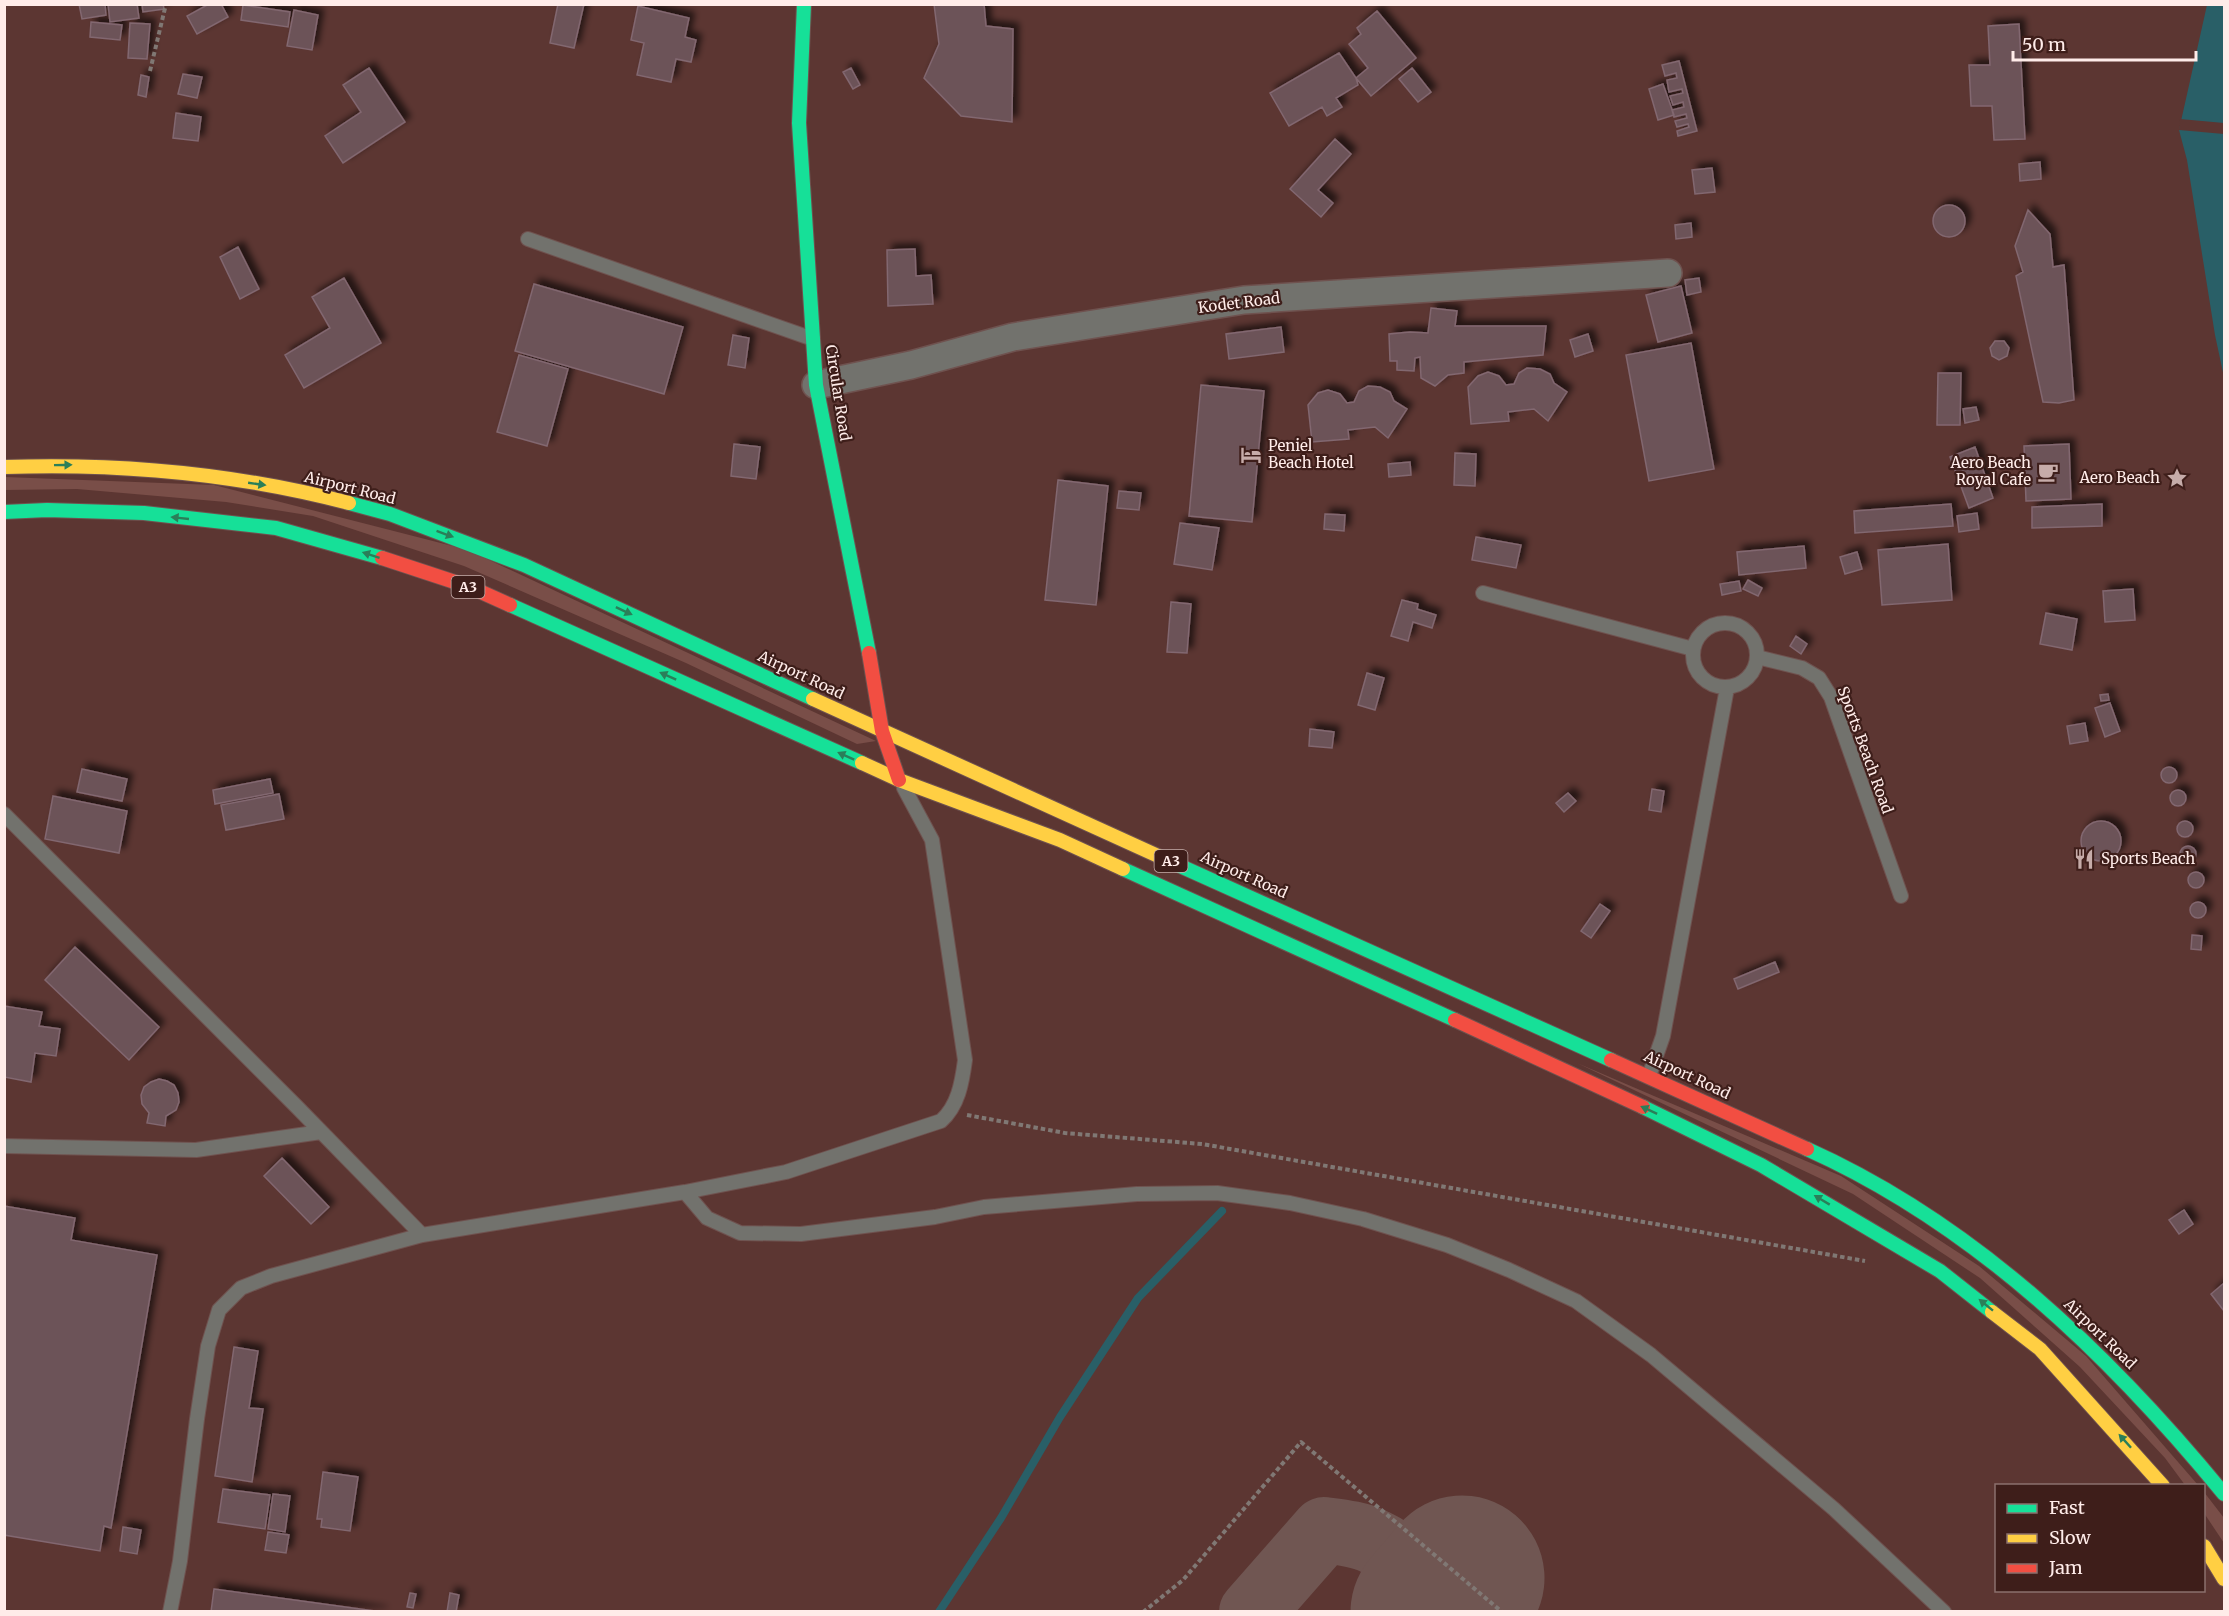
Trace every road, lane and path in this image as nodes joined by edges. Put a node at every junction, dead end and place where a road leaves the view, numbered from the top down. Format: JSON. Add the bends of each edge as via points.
{"nodes":[{"id":1,"x":166,"y":4,"type":"edge"},
{"id":2,"x":804,"y":4,"type":"edge"},
{"id":3,"x":150,"y":71,"type":"dead end"},
{"id":4,"x":528,"y":239,"type":"dead end"},
{"id":5,"x":1668,"y":273,"type":"dead end"},
{"id":6,"x":813,"y":339,"type":"junction"},
{"id":7,"x":816,"y":385,"type":"junction"},
{"id":8,"x":4,"y":468,"type":"edge"},
{"id":9,"x":4,"y":512,"type":"edge"},
{"id":10,"x":1483,"y":593,"type":"dead end"},
{"id":11,"x":1693,"y":649,"type":"junction"},
{"id":12,"x":1757,"y":657,"type":"junction"},
{"id":13,"x":1727,"y":688,"type":"junction"},
{"id":14,"x":882,"y":731,"type":"junction"},
{"id":15,"x":899,"y":780,"type":"junction"},
{"id":16,"x":4,"y":814,"type":"edge"},
{"id":17,"x":1901,"y":896,"type":"dead end"},
{"id":18,"x":1649,"y":1076,"type":"junction"},
{"id":19,"x":951,"y":1113,"type":"junction"},
{"id":20,"x":321,"y":1132,"type":"junction"},
{"id":21,"x":4,"y":1146,"type":"edge"},
{"id":22,"x":685,"y":1192,"type":"junction"},
{"id":23,"x":422,"y":1235,"type":"junction"},
{"id":24,"x":1870,"y":1261,"type":"dead end"},
{"id":25,"x":2162,"y":1484,"type":"edge"},
{"id":26,"x":2224,"y":1494,"type":"edge"},
{"id":27,"x":2205,"y":1548,"type":"edge"},
{"id":28,"x":2224,"y":1579,"type":"edge"},
{"id":29,"x":170,"y":1611,"type":"edge"},
{"id":30,"x":1143,"y":1611,"type":"edge"},
{"id":31,"x":1502,"y":1611,"type":"edge"},
{"id":32,"x":1944,"y":1611,"type":"edge"}],
"edges":[{"from":1,"to":3,"type":"path"},
{"from":2,"to":6,"type":"main road","name":"Circular Road","via":[[799,123]]},
{"from":4,"to":6,"type":"lane"},
{"from":5,"to":7,"type":"street","name":"Kodet Road","via":[[1244,300],[1013,337],[911,365]]},
{"from":6,"to":7,"type":"main road","name":"Circular Road"},
{"from":7,"to":14,"type":"main road","name":"Circular Road"},
{"from":8,"to":14,"type":"main road","name":"Airport Road","number":"A3","one_way":true,"via":[[89,466],[262,484],[390,514],[524,565]]},
{"from":15,"to":9,"type":"main road","number":"A3","one_way":true,"via":[[470,588],[349,547],[276,528],[144,513]]},
{"from":10,"to":11,"type":"lane"},
{"from":11,"to":12,"type":"lane","via":[[1711,626],[1732,624],[1751,636]]},
{"from":11,"to":13,"type":"lane","via":[[1697,672],[1705,681]]},
{"from":12,"to":13,"type":"lane","via":[[1744,681]]},
{"from":12,"to":17,"type":"lane","name":"Sports Beach Road","via":[[1802,668],[1819,678],[1831,697]]},
{"from":13,"to":18,"type":"lane","via":[[1663,1036]]},
{"from":14,"to":15,"type":"main road","name":"Circular Road"},
{"from":14,"to":18,"type":"main road","name":"Airport Road","number":"A3"},
{"from":15,"to":19,"type":"lane","via":[[932,840],[965,1060],[962,1085]]},
{"from":25,"to":15,"type":"main road","number":"A3","one_way":true,"via":[[2040,1349],[1966,1289],[1761,1165],[1467,1025],[1060,840]]},
{"from":16,"to":20,"type":"lane"},
{"from":18,"to":26,"type":"main road","name":"Airport Road","number":"A3","via":[[1821,1155],[1901,1198],[1992,1261],[2069,1324],[2124,1379]]},
{"from":19,"to":22,"type":"lane","via":[[941,1121],[786,1172]]},
{"from":19,"to":24,"type":"path","via":[[1065,1133],[1202,1144]]},
{"from":20,"to":21,"type":"lane","via":[[196,1150]]},
{"from":20,"to":23,"type":"lane"},
{"from":22,"to":23,"type":"lane"},
{"from":22,"to":32,"type":"lane","via":[[707,1218],[740,1233],[801,1234],[984,1207],[1137,1194],[1217,1193],[1363,1219],[1447,1245],[1575,1301],[1651,1355],[1834,1509]]},
{"from":23,"to":29,"type":"lane","via":[[271,1276],[241,1288],[219,1310],[208,1346]]},
{"from":27,"to":28,"type":"main road"},
{"from":30,"to":31,"type":"path","via":[[1183,1580],[1301,1442]]}]}
